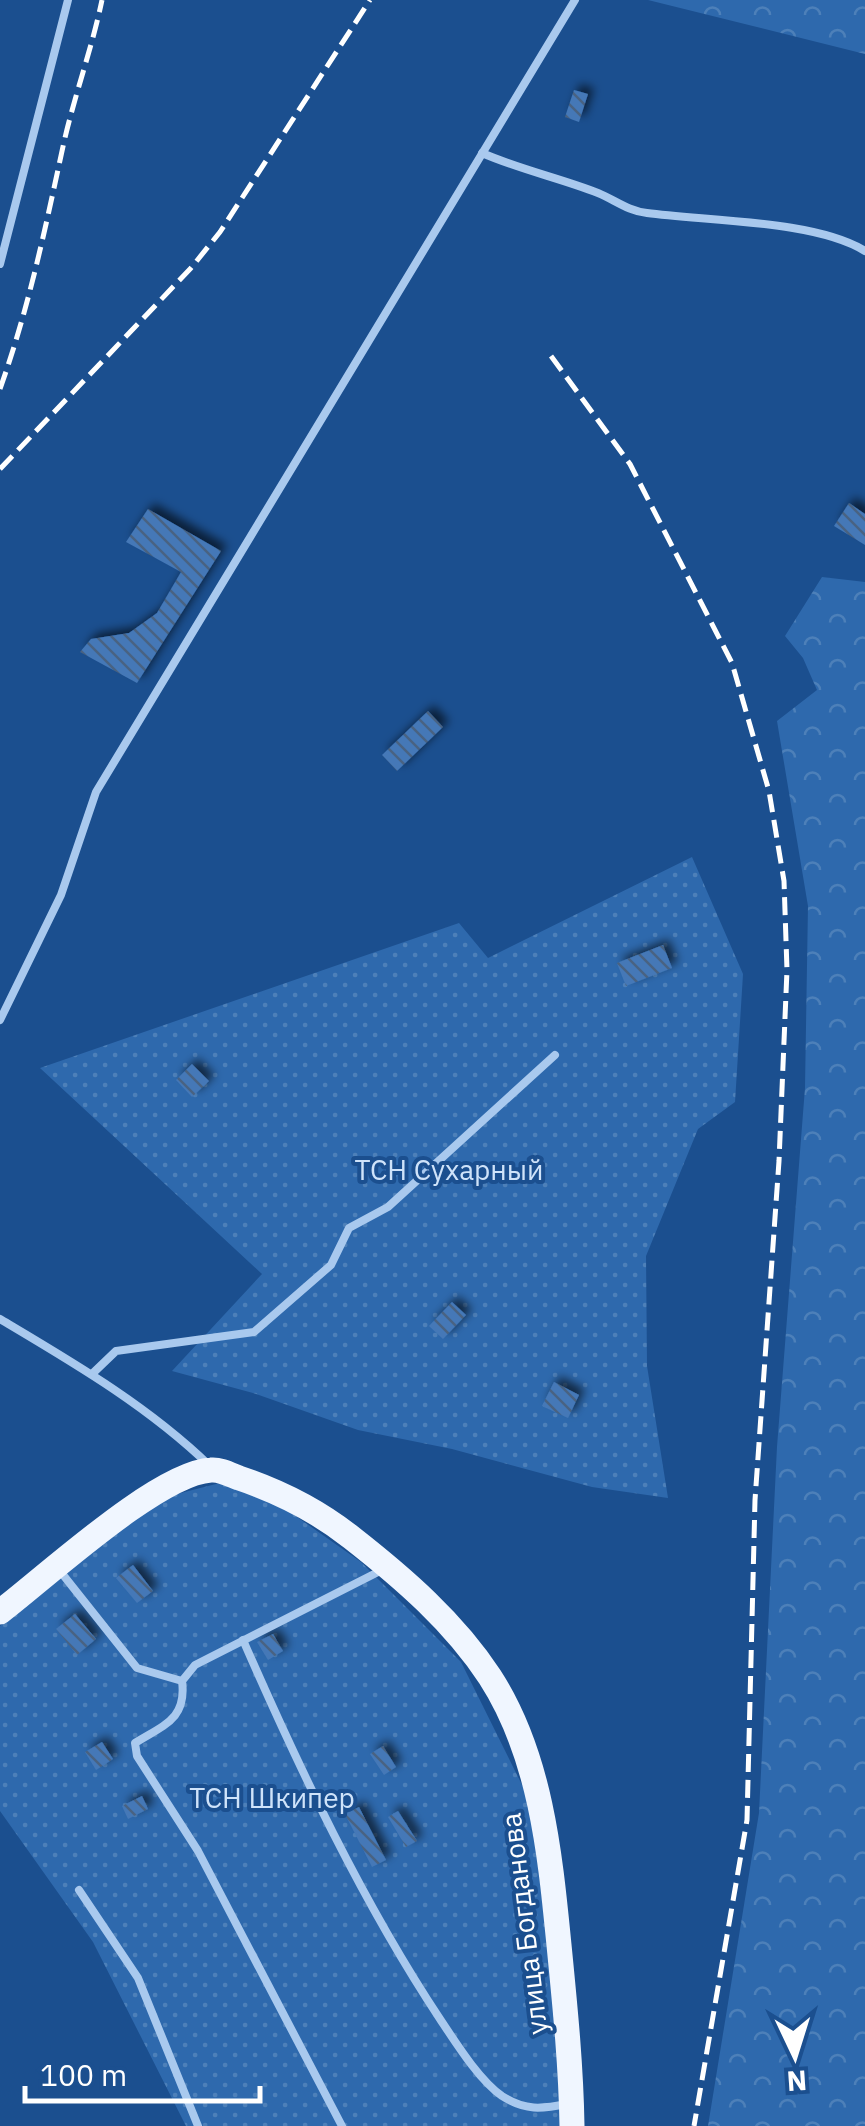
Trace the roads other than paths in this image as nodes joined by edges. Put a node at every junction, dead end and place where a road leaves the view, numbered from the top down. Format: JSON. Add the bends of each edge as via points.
{"nodes":[{"id":1,"x":68,"y":0,"type":"edge"},
{"id":2,"x":574,"y":0,"type":"edge"},
{"id":3,"x":482,"y":153,"type":"junction"},
{"id":4,"x":865,"y":251,"type":"edge"},
{"id":5,"x":0,"y":264,"type":"edge"},
{"id":6,"x":0,"y":1020,"type":"edge"},
{"id":7,"x":555,"y":1055,"type":"dead end"},
{"id":8,"x":0,"y":1318,"type":"edge"},
{"id":9,"x":92,"y":1374,"type":"junction"},
{"id":10,"x":213,"y":1469,"type":"junction"},
{"id":11,"x":388,"y":1566,"type":"junction"},
{"id":12,"x":57,"y":1568,"type":"junction"},
{"id":13,"x":0,"y":1612,"type":"edge"},
{"id":14,"x":243,"y":1640,"type":"junction"},
{"id":15,"x":182,"y":1681,"type":"junction"},
{"id":16,"x":78,"y":1890,"type":"dead end"},
{"id":17,"x":572,"y":2114,"type":"edge"},
{"id":18,"x":198,"y":2126,"type":"edge"},
{"id":19,"x":342,"y":2126,"type":"edge"}],
"edges":[{"from":1,"to":5,"type":"lane"},
{"from":2,"to":3,"type":"lane"},
{"from":3,"to":4,"type":"lane","via":[[631,210],[820,235]]},
{"from":3,"to":6,"type":"lane","via":[[96,792],[61,895]]},
{"from":7,"to":9,"type":"lane","via":[[388,1207],[349,1228],[331,1265],[254,1332],[116,1351]]},
{"from":8,"to":9,"type":"lane"},
{"from":9,"to":10,"type":"lane","via":[[174,1432]]},
{"from":10,"to":11,"type":"main road","name":"улица Богданова","via":[[280,1492]]},
{"from":10,"to":12,"type":"main road","via":[[177,1478],[148,1496]]},
{"from":11,"to":14,"type":"lane"},
{"from":11,"to":17,"type":"main road","name":"улица Богданова","via":[[491,1679],[540,1800]]},
{"from":12,"to":13,"type":"main road"},
{"from":12,"to":15,"type":"lane","via":[[137,1668]]},
{"from":14,"to":15,"type":"lane","via":[[195,1665]]},
{"from":14,"to":17,"type":"lane","via":[[362,1882],[462,2052],[501,2095],[533,2110]]},
{"from":15,"to":19,"type":"lane","via":[[176,1718],[136,1743],[138,1756],[198,1852]]},
{"from":16,"to":18,"type":"lane","via":[[138,1978]]}]}
